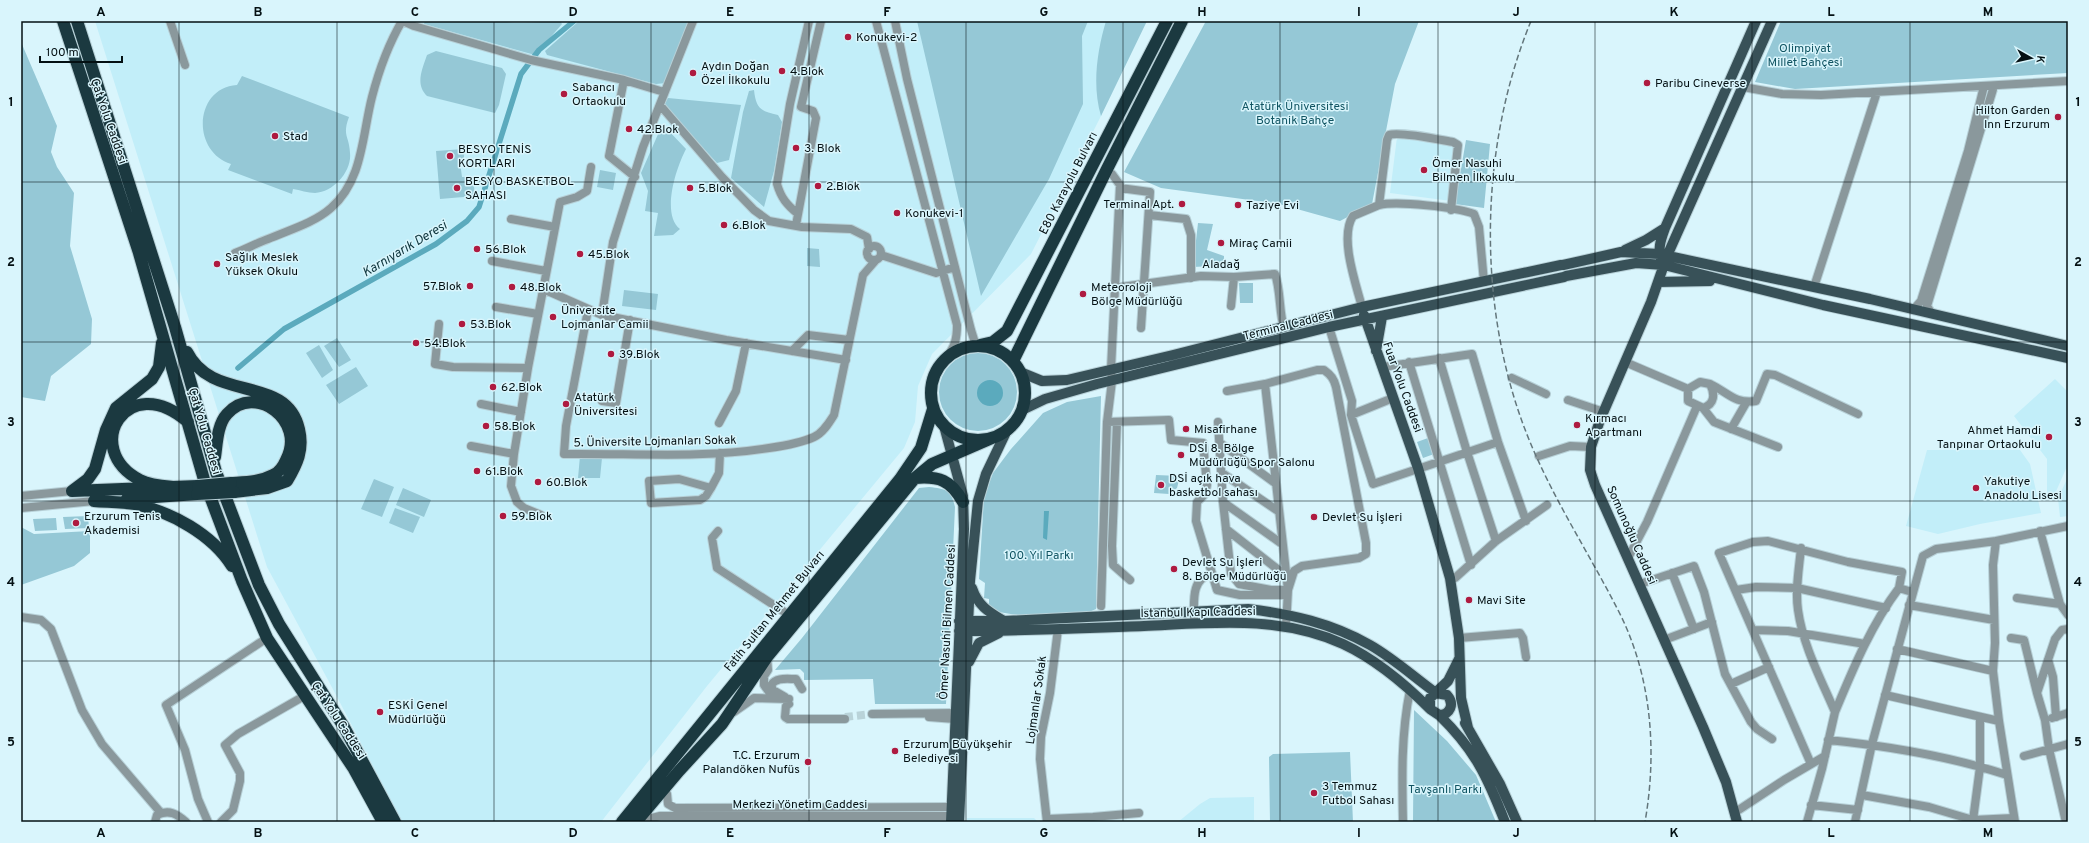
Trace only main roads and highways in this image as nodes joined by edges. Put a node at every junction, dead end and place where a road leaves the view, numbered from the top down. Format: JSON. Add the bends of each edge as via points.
{"nodes":[{"id":1,"x":63,"y":21,"type":"edge"},
{"id":2,"x":77,"y":21,"type":"edge"},
{"id":3,"x":1167,"y":21,"type":"edge"},
{"id":4,"x":1182,"y":21,"type":"edge"},
{"id":5,"x":1756,"y":21,"type":"edge"},
{"id":6,"x":1772,"y":21,"type":"edge"},
{"id":7,"x":1665,"y":228,"type":"junction"},
{"id":8,"x":1621,"y":252,"type":"junction"},
{"id":9,"x":1663,"y":259,"type":"junction"},
{"id":10,"x":1562,"y":265,"type":"junction"},
{"id":11,"x":1565,"y":276,"type":"junction"},
{"id":12,"x":1723,"y":280,"type":"junction"},
{"id":13,"x":1658,"y":282,"type":"junction"},
{"id":14,"x":1814,"y":287,"type":"junction"},
{"id":15,"x":1810,"y":301,"type":"junction"},
{"id":16,"x":1362,"y":308,"type":"junction"},
{"id":17,"x":1382,"y":317,"type":"junction"},
{"id":18,"x":1365,"y":321,"type":"junction"},
{"id":19,"x":175,"y":327,"type":"junction"},
{"id":20,"x":161,"y":330,"type":"junction"},
{"id":21,"x":978,"y":346,"type":"junction"},
{"id":22,"x":2068,"y":346,"type":"edge"},
{"id":23,"x":1376,"y":351,"type":"junction"},
{"id":24,"x":2068,"y":358,"type":"edge"},
{"id":25,"x":1013,"y":361,"type":"junction"},
{"id":26,"x":1020,"y":372,"type":"junction"},
{"id":27,"x":933,"y":409,"type":"junction"},
{"id":28,"x":1022,"y":410,"type":"junction"},
{"id":29,"x":189,"y":422,"type":"junction"},
{"id":30,"x":944,"y":426,"type":"junction"},
{"id":31,"x":1007,"y":430,"type":"junction"},
{"id":32,"x":992,"y":438,"type":"junction"},
{"id":33,"x":952,"y":454,"type":"junction"},
{"id":34,"x":214,"y":463,"type":"junction"},
{"id":35,"x":915,"y":478,"type":"junction"},
{"id":36,"x":173,"y":487,"type":"junction"},
{"id":37,"x":233,"y":488,"type":"junction"},
{"id":38,"x":198,"y":490,"type":"junction"},
{"id":39,"x":963,"y":502,"type":"junction"},
{"id":40,"x":242,"y":581,"type":"junction"},
{"id":41,"x":970,"y":581,"type":"junction"},
{"id":42,"x":1004,"y":621,"type":"junction"},
{"id":43,"x":964,"y":626,"type":"junction"},
{"id":44,"x":1013,"y":630,"type":"junction"},
{"id":45,"x":1459,"y":659,"type":"junction"},
{"id":46,"x":967,"y":668,"type":"junction"},
{"id":47,"x":1460,"y":682,"type":"junction"},
{"id":48,"x":1436,"y":693,"type":"junction"},
{"id":49,"x":1451,"y":702,"type":"junction"},
{"id":50,"x":1434,"y":712,"type":"junction"},
{"id":51,"x":1468,"y":728,"type":"junction"},
{"id":52,"x":674,"y":768,"type":"junction"},
{"id":53,"x":955,"y":815,"type":"edge"},
{"id":54,"x":1734,"y":819,"type":"edge"},
{"id":55,"x":644,"y":821,"type":"edge"},
{"id":56,"x":383,"y":822,"type":"edge"},
{"id":57,"x":395,"y":822,"type":"edge"},
{"id":58,"x":614,"y":822,"type":"edge"},
{"id":59,"x":622,"y":822,"type":"edge"},
{"id":60,"x":1505,"y":822,"type":"edge"},
{"id":61,"x":1517,"y":822,"type":"edge"}],
"edges":[{"from":1,"to":20,"type":"highway","name":"Çat Yolu Caddesi"},
{"from":2,"to":19,"type":"highway","name":"Çat Yolu Caddesi"},
{"from":3,"to":21,"type":"highway","name":"E80 Karayolu Bulvarı","via":[[1007,331],[993,342]]},
{"from":4,"to":25,"type":"highway"},
{"from":5,"to":7,"type":"main road"},
{"from":6,"to":9,"type":"main road","via":[[1744,87]]},
{"from":7,"to":8,"type":"main road"},
{"from":7,"to":9,"type":"main road","via":[[1660,241]]},
{"from":8,"to":9,"type":"main road","name":"Terminal Caddesi"},
{"from":8,"to":10,"type":"main road","name":"Terminal Caddesi"},
{"from":9,"to":11,"type":"main road","name":"Terminal Caddesi"},
{"from":9,"to":12,"type":"main road"},
{"from":9,"to":13,"type":"main road","name":"Somunoğlu Caddesi"},
{"from":9,"to":14,"type":"main road"},
{"from":10,"to":11,"type":"main road","via":[[1557,271],[1560,276]]},
{"from":10,"to":16,"type":"main road","name":"Terminal Caddesi"},
{"from":11,"to":17,"type":"main road","name":"Terminal Caddesi"},
{"from":12,"to":13,"type":"main road"},
{"from":12,"to":15,"type":"main road"},
{"from":13,"to":54,"type":"main road","name":"Somunoğlu Caddesi","via":[[1591,447],[1590,470],[1726,782]]},
{"from":14,"to":15,"type":"main road"},
{"from":14,"to":22,"type":"main road"},
{"from":15,"to":24,"type":"main road"},
{"from":16,"to":18,"type":"main road","name":"Fuar Yolu Caddesi"},
{"from":16,"to":26,"type":"main road","name":"Terminal Caddesi","via":[[1067,380],[1042,380]]},
{"from":17,"to":18,"type":"main road","name":"Terminal Caddesi"},
{"from":17,"to":23,"type":"main road"},
{"from":18,"to":23,"type":"main road","name":"Fuar Yolu Caddesi"},
{"from":18,"to":28,"type":"main road","name":"Terminal Caddesi","via":[[1329,327],[1112,381],[1046,399]]},
{"from":19,"to":34,"type":"highway","name":"Çat Yolu Caddesi"},
{"from":19,"to":37,"type":"highway","via":[[193,363],[204,373],[218,381],[252,389],[282,401],[296,417],[301,450],[287,481],[267,488]]},
{"from":20,"to":29,"type":"highway","name":"Çat Yolu Caddesi"},
{"from":20,"to":36,"type":"highway","via":[[162,352],[159,367],[145,386],[116,408],[110,417],[95,469],[88,479],[72,491]]},
{"from":21,"to":25,"type":"highway","via":[[992,348]]},
{"from":21,"to":27,"type":"highway","via":[[956,350],[937,368],[930,395]]},
{"from":23,"to":45,"type":"main road","name":"Fuar Yolu Caddesi","via":[[1418,468],[1450,578],[1459,638]]},
{"from":25,"to":26,"type":"highway"},
{"from":26,"to":28,"type":"highway","via":[[1024,391]]},
{"from":27,"to":30,"type":"highway"},
{"from":27,"to":52,"type":"highway","name":"Fatih Sultan Mehmet Bulvarı","via":[[920,448],[900,479],[788,615]]},
{"from":28,"to":31,"type":"highway"},
{"from":29,"to":36,"type":"highway","via":[[176,411],[153,402],[138,404],[122,414],[113,431],[115,456],[129,473],[141,481]]},
{"from":29,"to":40,"type":"highway","name":"Çat Yolu Caddesi","via":[[205,483]]},
{"from":30,"to":32,"type":"highway","via":[[966,439]]},
{"from":30,"to":33,"type":"main road","name":"Ömer Nasuhi Bilmen Caddesi"},
{"from":31,"to":32,"type":"highway"},
{"from":31,"to":41,"type":"main road","name":"Ömer Nasuhi Bilmen Caddesi","via":[[986,474],[978,501]]},
{"from":32,"to":33,"type":"highway","name":"Fatih Sultan Mehmet Bulvarı"},
{"from":33,"to":35,"type":"highway","name":"Fatih Sultan Mehmet Bulvarı","via":[[932,464]]},
{"from":33,"to":39,"type":"main road","name":"Ömer Nasuhi Bilmen Caddesi"},
{"from":34,"to":37,"type":"highway","via":[[218,434],[226,415],[238,406],[250,403],[263,404],[275,409],[285,419],[292,435],[290,453],[281,469],[266,478]]},
{"from":34,"to":57,"type":"highway","name":"Çat Yolu Caddesi","via":[[259,585],[279,624],[344,727]]},
{"from":35,"to":39,"type":"highway","via":[[932,478],[948,482]]},
{"from":35,"to":52,"type":"highway","name":"Fatih Sultan Mehmet Bulvarı","via":[[767,657],[722,724]]},
{"from":36,"to":38,"type":"highway"},
{"from":37,"to":38,"type":"highway","bridge":true},
{"from":38,"to":40,"type":"highway","via":[[94,501],[133,504],[154,509],[186,524],[213,544]]},
{"from":39,"to":43,"type":"main road","name":"Ömer Nasuhi Bilmen Caddesi"},
{"from":40,"to":56,"type":"highway","name":"Çat Yolu Caddesi","via":[[267,638],[354,769]]},
{"from":41,"to":42,"type":"main road","via":[[976,599],[983,608]]},
{"from":41,"to":43,"type":"main road","name":"Ömer Nasuhi Bilmen Caddesi"},
{"from":42,"to":43,"type":"main road"},
{"from":42,"to":48,"type":"main road","via":[[1248,608],[1287,614],[1334,628],[1369,645]]},
{"from":43,"to":44,"type":"main road"},
{"from":43,"to":46,"type":"main road","name":"Ömer Nasuhi Bilmen Caddesi"},
{"from":43,"to":53,"type":"main road","name":"Ömer Nasuhi Bilmen Caddesi","via":[[955,716]]},
{"from":44,"to":46,"type":"main road","via":[[989,636],[980,643]]},
{"from":44,"to":50,"type":"main road","name":"İstanbul Kapı Caddesi","via":[[1257,622],[1286,627],[1318,635],[1363,655],[1410,690]]},
{"from":45,"to":47,"type":"main road","name":"Fuar Yolu Caddesi"},
{"from":45,"to":48,"type":"main road","via":[[1448,681]]},
{"from":46,"to":53,"type":"main road","name":"Ömer Nasuhi Bilmen Caddesi"},
{"from":47,"to":49,"type":"main road"},
{"from":47,"to":51,"type":"main road","name":"Fuar Yolu Caddesi"},
{"from":48,"to":49,"type":"main road","via":[[1447,695]]},
{"from":48,"to":50,"type":"main road","via":[[1430,698]]},
{"from":49,"to":50,"type":"main road","via":[[1448,712]]},
{"from":49,"to":51,"type":"main road"},
{"from":50,"to":60,"type":"main road","name":"İstanbul Kapı Caddesi","via":[[1473,752],[1493,790]]},
{"from":51,"to":61,"type":"main road","via":[[1500,784]]},
{"from":52,"to":55,"type":"highway","name":"Fatih Sultan Mehmet Bulvarı"},
{"from":52,"to":55,"type":"highway","via":[[667,794]]},
{"from":52,"to":58,"type":"highway","via":[[631,800]]},
{"from":52,"to":59,"type":"highway","name":"Fatih Sultan Mehmet Bulvarı"}]}
